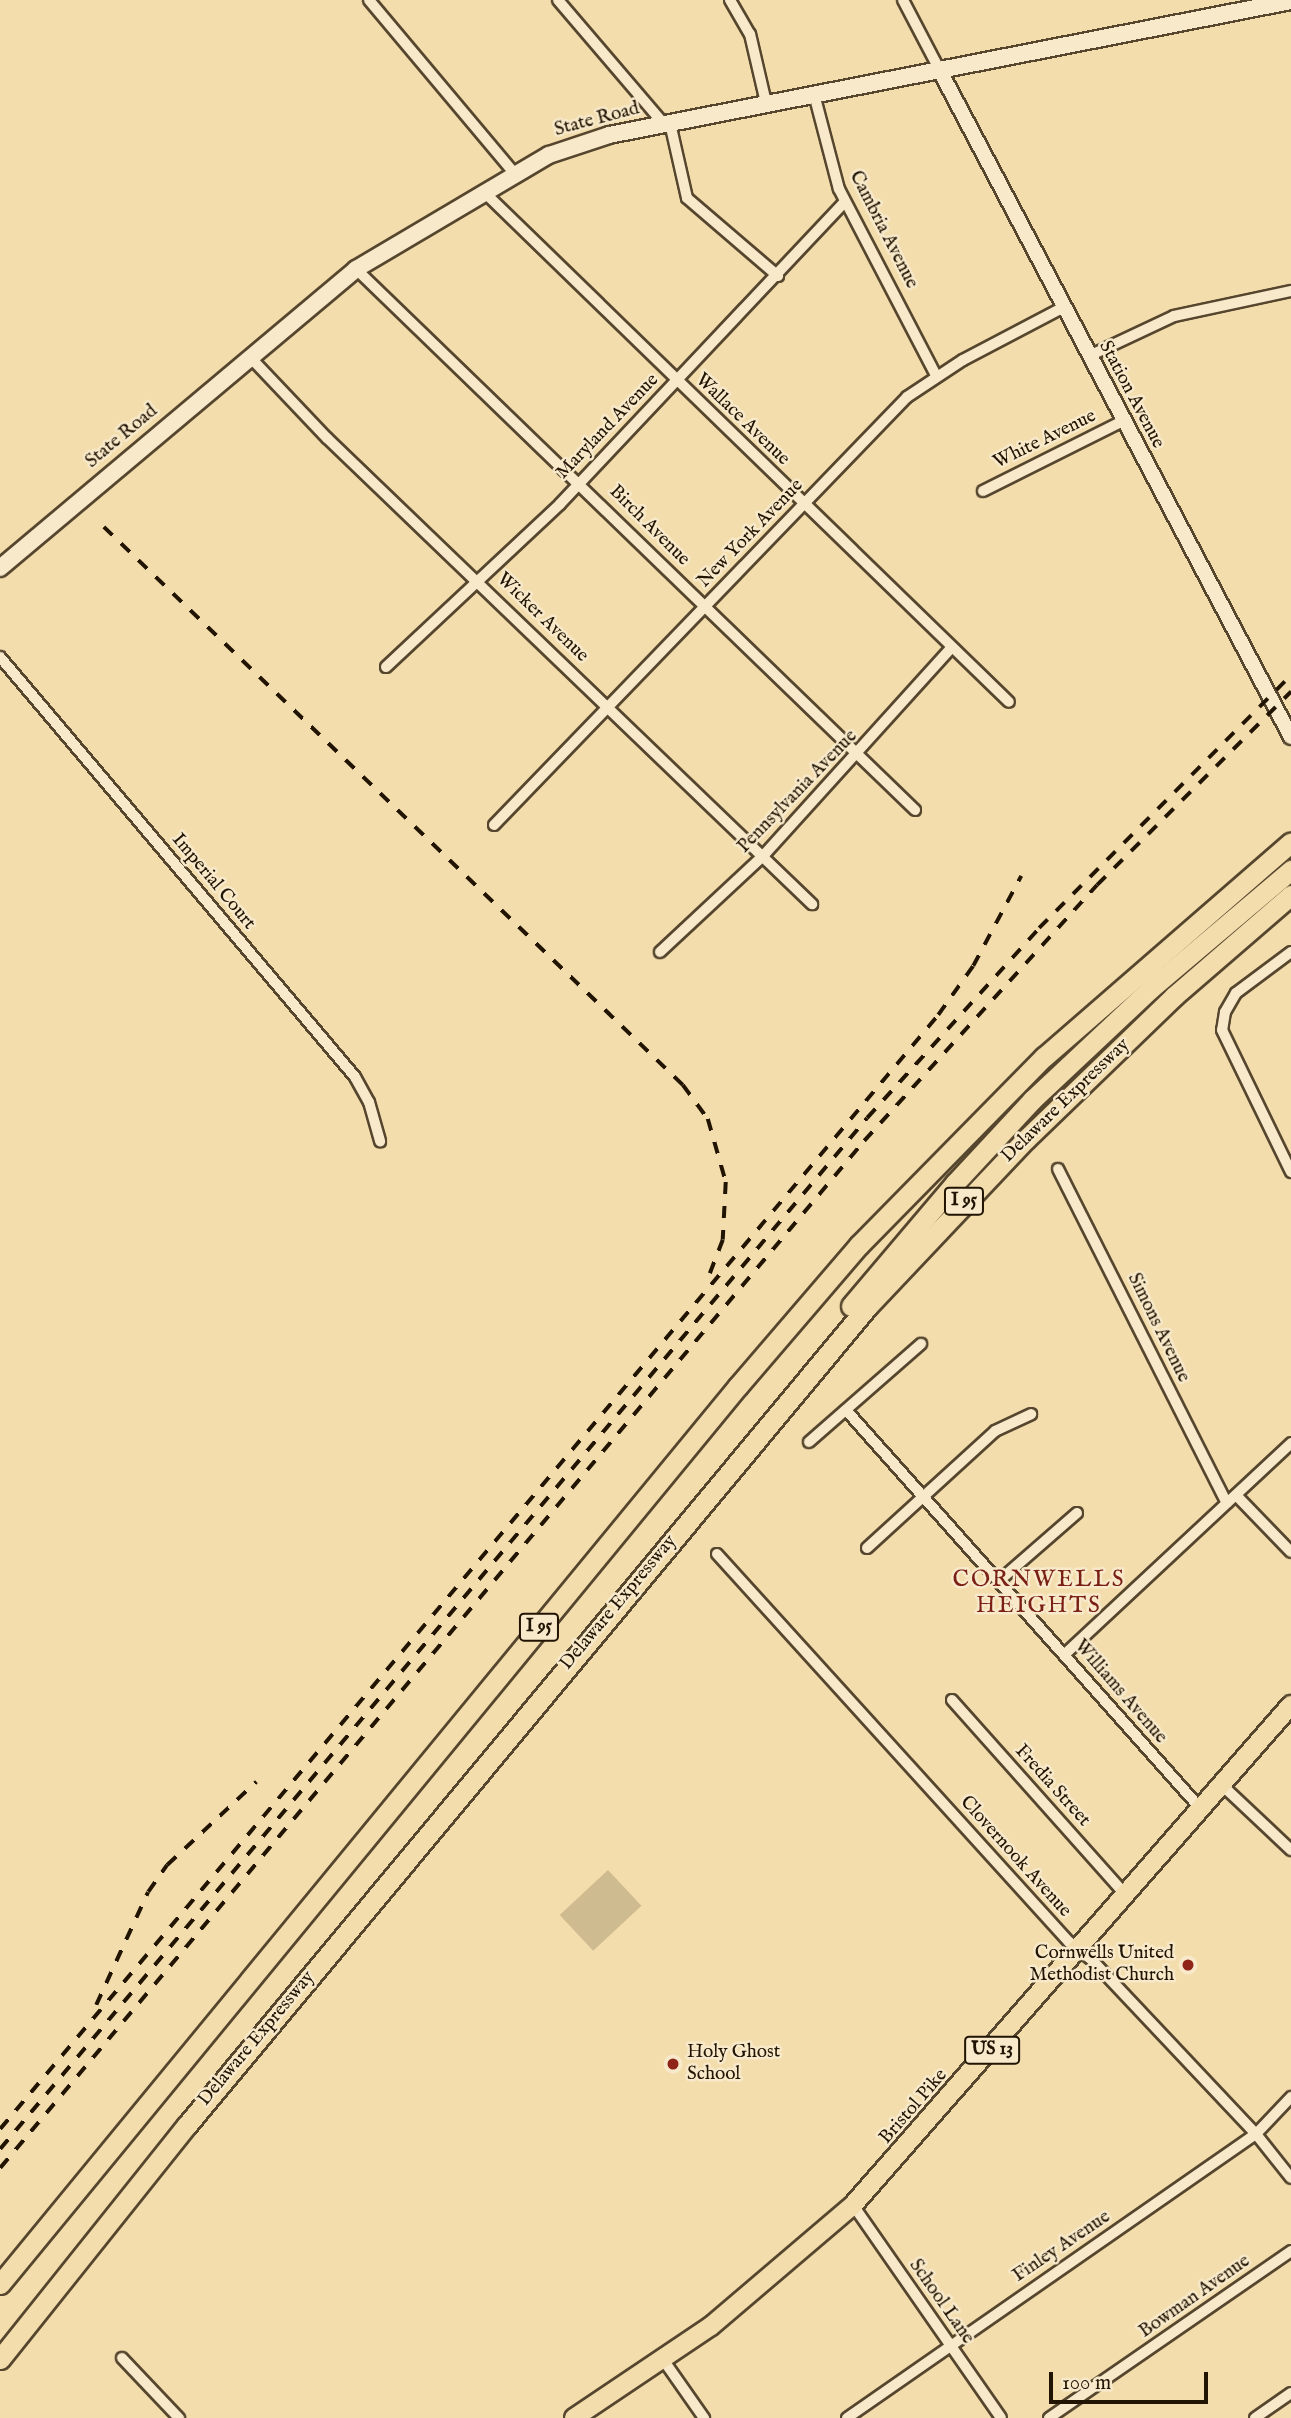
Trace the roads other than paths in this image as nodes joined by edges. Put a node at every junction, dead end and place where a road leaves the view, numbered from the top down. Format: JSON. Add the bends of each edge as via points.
{"nodes":[{"id":1,"x":369,"y":0,"type":"edge"},
{"id":2,"x":558,"y":0,"type":"edge"},
{"id":3,"x":730,"y":0,"type":"edge"},
{"id":4,"x":903,"y":0,"type":"edge"},
{"id":5,"x":1291,"y":1,"type":"edge"},
{"id":6,"x":939,"y":69,"type":"junction"},
{"id":7,"x":814,"y":94,"type":"junction"},
{"id":8,"x":766,"y":103,"type":"junction"},
{"id":9,"x":667,"y":123,"type":"junction"},
{"id":10,"x":514,"y":173,"type":"junction"},
{"id":11,"x":483,"y":191,"type":"junction"},
{"id":12,"x":845,"y":202,"type":"junction"},
{"id":13,"x":356,"y":269,"type":"junction"},
{"id":14,"x":778,"y":276,"type":"junction"},
{"id":15,"x":1291,"y":291,"type":"edge"},
{"id":16,"x":1064,"y":307,"type":"junction"},
{"id":17,"x":1089,"y":356,"type":"junction"},
{"id":18,"x":250,"y":357,"type":"junction"},
{"id":19,"x":936,"y":375,"type":"junction"},
{"id":20,"x":677,"y":381,"type":"junction"},
{"id":21,"x":1123,"y":421,"type":"junction"},
{"id":22,"x":580,"y":482,"type":"junction"},
{"id":23,"x":983,"y":491,"type":"dead end"},
{"id":24,"x":803,"y":504,"type":"junction"},
{"id":25,"x":0,"y":568,"type":"edge"},
{"id":26,"x":480,"y":583,"type":"junction"},
{"id":27,"x":706,"y":606,"type":"junction"},
{"id":28,"x":952,"y":647,"type":"junction"},
{"id":29,"x":0,"y":657,"type":"edge"},
{"id":30,"x":386,"y":667,"type":"dead end"},
{"id":31,"x":1009,"y":702,"type":"dead end"},
{"id":32,"x":608,"y":707,"type":"junction"},
{"id":33,"x":1291,"y":737,"type":"edge"},
{"id":34,"x":860,"y":753,"type":"junction"},
{"id":35,"x":915,"y":810,"type":"dead end"},
{"id":36,"x":494,"y":825,"type":"dead end"},
{"id":37,"x":1291,"y":842,"type":"edge"},
{"id":38,"x":764,"y":855,"type":"junction"},
{"id":39,"x":1291,"y":870,"type":"edge"},
{"id":40,"x":1291,"y":895,"type":"edge"},
{"id":41,"x":812,"y":904,"type":"dead end"},
{"id":42,"x":1291,"y":951,"type":"edge"},
{"id":43,"x":660,"y":952,"type":"dead end"},
{"id":44,"x":380,"y":1141,"type":"dead end"},
{"id":45,"x":1058,"y":1169,"type":"dead end"},
{"id":46,"x":1291,"y":1172,"type":"edge"},
{"id":47,"x":921,"y":1344,"type":"dead end"},
{"id":48,"x":846,"y":1410,"type":"junction"},
{"id":49,"x":1031,"y":1414,"type":"dead end"},
{"id":50,"x":808,"y":1442,"type":"dead end"},
{"id":51,"x":1291,"y":1443,"type":"edge"},
{"id":52,"x":922,"y":1494,"type":"junction"},
{"id":53,"x":1231,"y":1499,"type":"junction"},
{"id":54,"x":1077,"y":1513,"type":"dead end"},
{"id":55,"x":672,"y":1540,"type":"junction"},
{"id":56,"x":867,"y":1548,"type":"dead end"},
{"id":57,"x":1291,"y":1552,"type":"edge"},
{"id":58,"x":717,"y":1554,"type":"dead end"},
{"id":59,"x":1000,"y":1580,"type":"junction"},
{"id":60,"x":1064,"y":1655,"type":"junction"},
{"id":61,"x":953,"y":1700,"type":"dead end"},
{"id":62,"x":1291,"y":1706,"type":"edge"},
{"id":63,"x":1222,"y":1785,"type":"junction"},
{"id":64,"x":1201,"y":1809,"type":"junction"},
{"id":65,"x":1291,"y":1850,"type":"edge"},
{"id":66,"x":1126,"y":1895,"type":"junction"},
{"id":67,"x":1079,"y":1949,"type":"junction"},
{"id":68,"x":1291,"y":2097,"type":"edge"},
{"id":69,"x":1256,"y":2134,"type":"junction"},
{"id":70,"x":1291,"y":2178,"type":"edge"},
{"id":71,"x":853,"y":2205,"type":"junction"},
{"id":72,"x":1291,"y":2251,"type":"edge"},
{"id":73,"x":0,"y":2284,"type":"edge"},
{"id":74,"x":950,"y":2347,"type":"junction"},
{"id":75,"x":122,"y":2358,"type":"dead end"},
{"id":76,"x":0,"y":2359,"type":"edge"},
{"id":77,"x":664,"y":2361,"type":"junction"},
{"id":78,"x":1291,"y":2393,"type":"edge"},
{"id":79,"x":178,"y":2418,"type":"edge"},
{"id":80,"x":574,"y":2418,"type":"edge"},
{"id":81,"x":704,"y":2418,"type":"edge"},
{"id":82,"x":847,"y":2418,"type":"edge"},
{"id":83,"x":1001,"y":2418,"type":"edge"},
{"id":84,"x":1049,"y":2418,"type":"edge"},
{"id":85,"x":1255,"y":2418,"type":"edge"}],
"edges":[{"from":1,"to":10,"type":"street"},
{"from":2,"to":9,"type":"street"},
{"from":3,"to":8,"type":"street","via":[[750,34]]},
{"from":4,"to":6,"type":"street"},
{"from":5,"to":6,"type":"main road","name":"State Road"},
{"from":6,"to":7,"type":"main road","name":"State Road"},
{"from":6,"to":16,"type":"street","name":"Station Avenue"},
{"from":7,"to":8,"type":"main road","name":"State Road"},
{"from":7,"to":12,"type":"street","name":"Cambria Avenue"},
{"from":8,"to":9,"type":"main road","name":"State Road"},
{"from":9,"to":10,"type":"main road","name":"State Road","via":[[587,140]]},
{"from":9,"to":14,"type":"street","via":[[687,198]]},
{"from":10,"to":11,"type":"main road","name":"State Road"},
{"from":11,"to":13,"type":"main road","name":"State Road"},
{"from":11,"to":20,"type":"street","name":"Wallace Avenue"},
{"from":12,"to":14,"type":"street","name":"Maryland Avenue"},
{"from":12,"to":19,"type":"street","name":"Cambria Avenue"},
{"from":13,"to":18,"type":"main road","name":"State Road"},
{"from":13,"to":22,"type":"street","name":"Birch Avenue"},
{"from":14,"to":20,"type":"street","name":"Maryland Avenue"},
{"from":15,"to":17,"type":"street","via":[[1174,316]]},
{"from":16,"to":17,"type":"street","name":"Station Avenue"},
{"from":16,"to":19,"type":"street","name":"New York Avenue"},
{"from":17,"to":21,"type":"street","name":"Station Avenue"},
{"from":18,"to":25,"type":"main road","name":"State Road"},
{"from":18,"to":26,"type":"street","name":"Wicker Avenue","via":[[327,438]]},
{"from":19,"to":24,"type":"street","name":"New York Avenue","via":[[908,397]]},
{"from":20,"to":22,"type":"street","name":"Maryland Avenue"},
{"from":20,"to":24,"type":"street","name":"Wallace Avenue"},
{"from":21,"to":23,"type":"street","name":"White Avenue"},
{"from":21,"to":33,"type":"street","name":"Station Avenue"},
{"from":22,"to":26,"type":"street","name":"Maryland Avenue"},
{"from":22,"to":27,"type":"street","name":"Birch Avenue"},
{"from":24,"to":27,"type":"street","name":"New York Avenue"},
{"from":24,"to":28,"type":"street","name":"Wallace Avenue"},
{"from":26,"to":30,"type":"street","name":"Maryland Avenue"},
{"from":26,"to":32,"type":"street","name":"Wicker Avenue"},
{"from":27,"to":32,"type":"street","name":"New York Avenue"},
{"from":27,"to":34,"type":"street","name":"Birch Avenue"},
{"from":28,"to":31,"type":"street","name":"Wallace Avenue"},
{"from":28,"to":34,"type":"street","name":"Pennsylvania Avenue"},
{"from":29,"to":44,"type":"street","name":"Imperial Court","via":[[355,1077],[369,1102]]},
{"from":32,"to":36,"type":"street","name":"New York Avenue"},
{"from":32,"to":38,"type":"street","name":"Wicker Avenue"},
{"from":34,"to":35,"type":"street","name":"Birch Avenue"},
{"from":34,"to":38,"type":"street","name":"Pennsylvania Avenue"},
{"from":37,"to":73,"type":"highway","number":"I 95","via":[[1044,1056],[859,1245],[605,1546]]},
{"from":38,"to":41,"type":"street","name":"Wicker Avenue"},
{"from":38,"to":43,"type":"street","name":"Pennsylvania Avenue"},
{"from":39,"to":55,"type":"highway","via":[[1110,1026],[955,1183],[710,1476]]},
{"from":40,"to":55,"type":"highway","name":"Delaware Expressway","number":"I 95","via":[[1174,996],[975,1190],[867,1307]]},
{"from":42,"to":46,"type":"street","via":[[1236,993],[1225,1012],[1225,1041]]},
{"from":45,"to":53,"type":"street","name":"Simons Avenue"},
{"from":47,"to":48,"type":"street"},
{"from":48,"to":50,"type":"street"},
{"from":48,"to":52,"type":"street","name":"Williams Avenue"},
{"from":49,"to":52,"type":"street","via":[[995,1431]]},
{"from":51,"to":53,"type":"street"},
{"from":52,"to":56,"type":"street"},
{"from":52,"to":59,"type":"street","name":"Williams Avenue"},
{"from":53,"to":57,"type":"street","name":"Simons Avenue"},
{"from":53,"to":60,"type":"street"},
{"from":54,"to":59,"type":"street"},
{"from":55,"to":76,"type":"highway","name":"Delaware Expressway","number":"I 95","via":[[195,2114]]},
{"from":58,"to":67,"type":"street","name":"Clovernook Avenue"},
{"from":59,"to":60,"type":"street","name":"Williams Avenue"},
{"from":60,"to":64,"type":"street","name":"Williams Avenue"},
{"from":61,"to":66,"type":"street","name":"Fredia Street"},
{"from":62,"to":63,"type":"main road","name":"Bristol Pike","number":"US 13"},
{"from":63,"to":64,"type":"main road","name":"Bristol Pike","number":"US 13"},
{"from":63,"to":65,"type":"street"},
{"from":64,"to":66,"type":"main road","name":"Bristol Pike","number":"US 13"},
{"from":66,"to":67,"type":"main road","name":"Bristol Pike","number":"US 13"},
{"from":67,"to":69,"type":"street","name":"Clovernook Avenue"},
{"from":67,"to":71,"type":"main road","name":"Bristol Pike","number":"US 13"},
{"from":68,"to":69,"type":"street","name":"Finley Avenue"},
{"from":69,"to":70,"type":"street","name":"Clovernook Avenue"},
{"from":69,"to":74,"type":"street","name":"Finley Avenue"},
{"from":71,"to":74,"type":"street","name":"School Lane"},
{"from":71,"to":77,"type":"main road","name":"Bristol Pike","number":"US 13","via":[[758,2289]]},
{"from":72,"to":84,"type":"street","name":"Bowman Avenue"},
{"from":74,"to":82,"type":"street","name":"Finley Avenue"},
{"from":74,"to":83,"type":"street","name":"School Lane"},
{"from":75,"to":79,"type":"street"},
{"from":77,"to":80,"type":"main road","name":"Bristol Pike","number":"US 13"},
{"from":77,"to":81,"type":"street"},
{"from":78,"to":85,"type":"street"}]}
